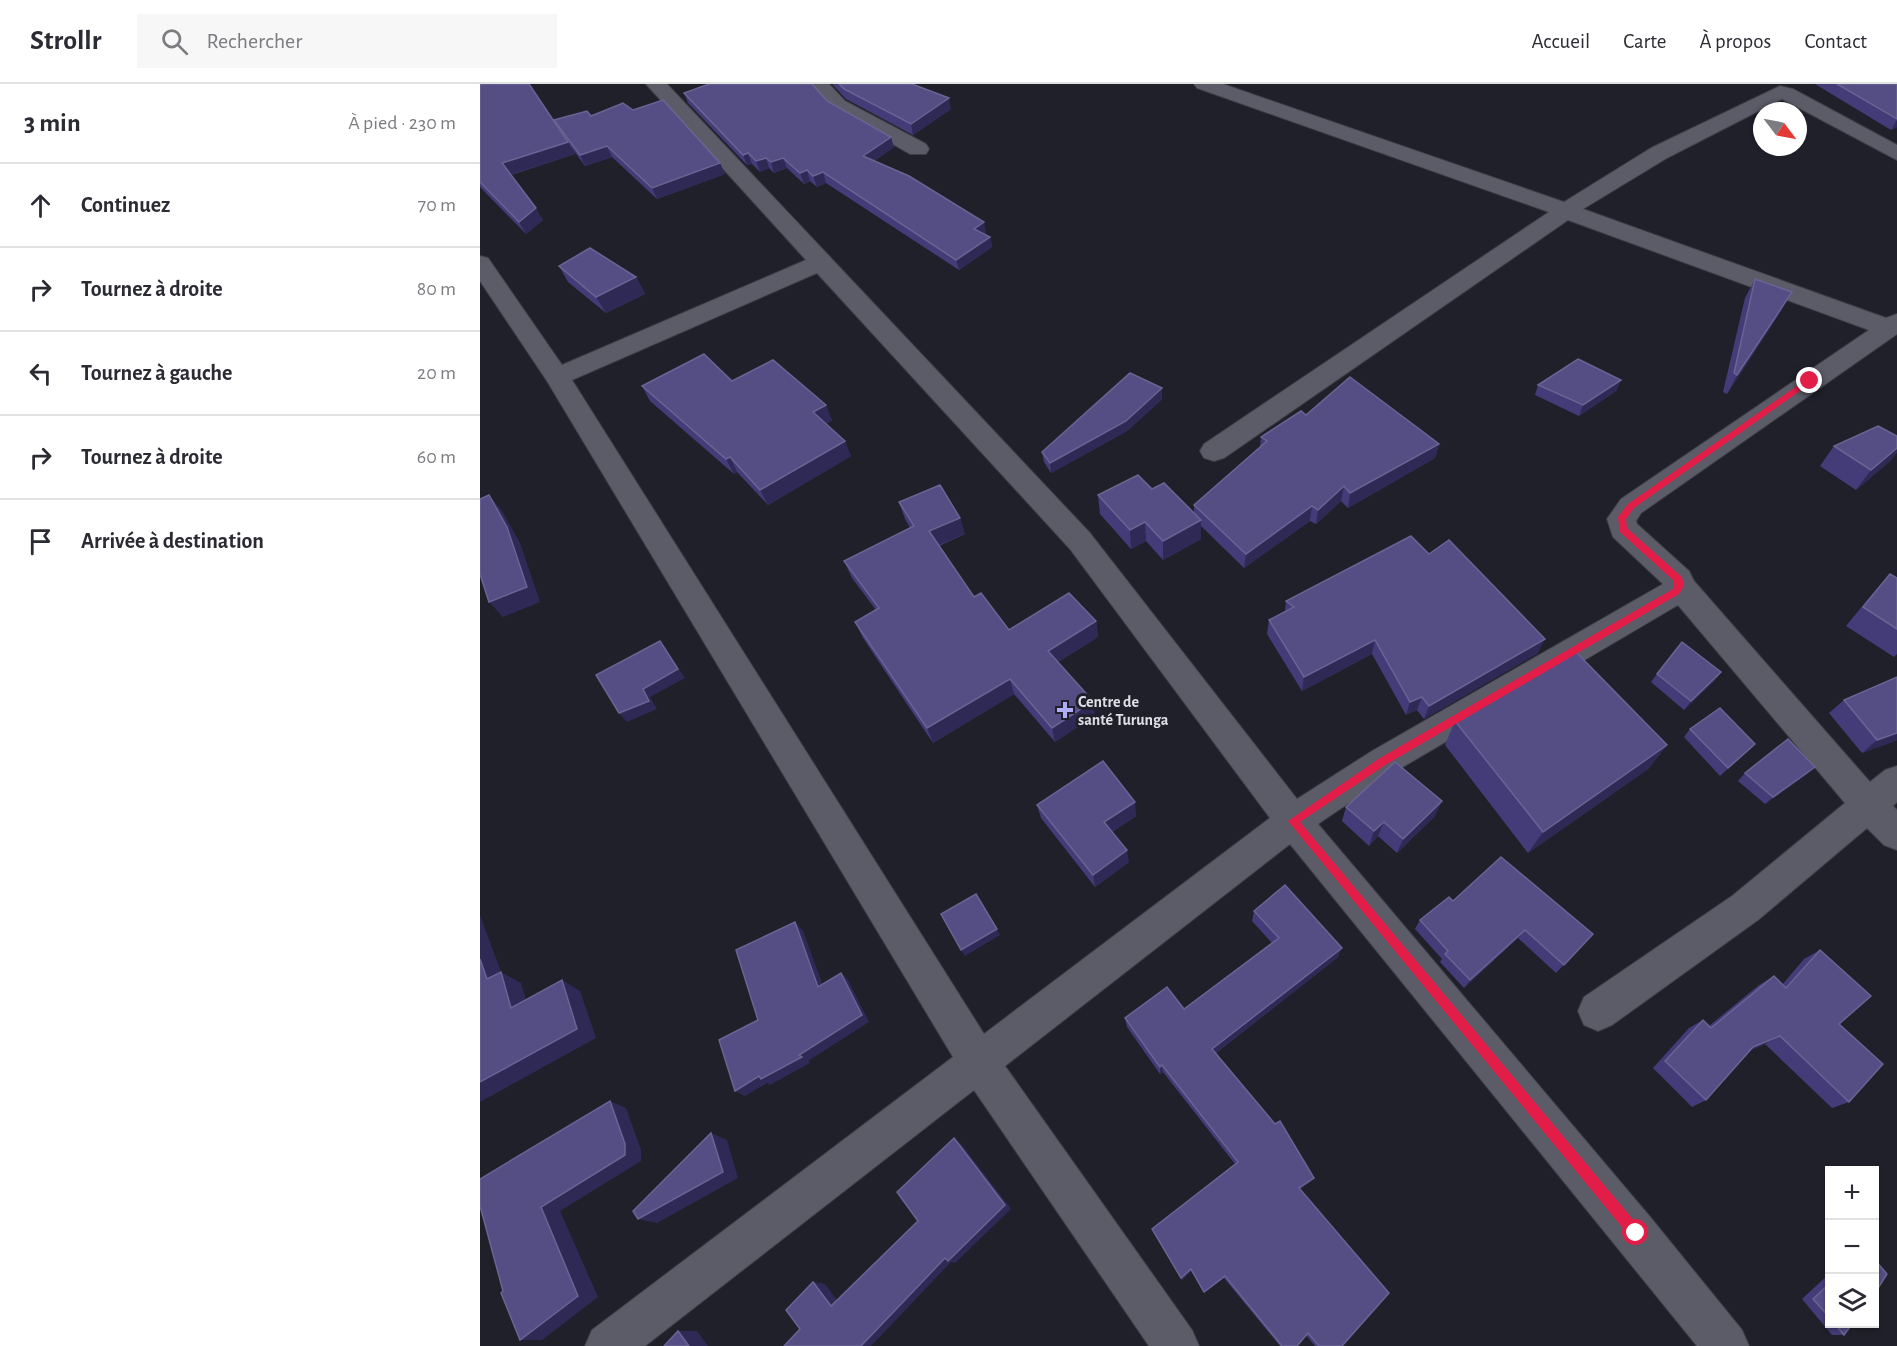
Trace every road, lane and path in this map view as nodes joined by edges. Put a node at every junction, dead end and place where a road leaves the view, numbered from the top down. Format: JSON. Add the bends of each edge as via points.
{"nodes":[{"id":1,"x":656,"y":84,"type":"edge"},
{"id":2,"x":818,"y":84,"type":"edge"},
{"id":3,"x":1204,"y":84,"type":"edge"},
{"id":4,"x":1776,"y":88,"type":"edge"},
{"id":5,"x":918,"y":149,"type":"dead end"},
{"id":6,"x":1897,"y":154,"type":"edge"},
{"id":7,"x":1566,"y":211,"type":"junction"},
{"id":8,"x":822,"y":262,"type":"junction"},
{"id":9,"x":480,"y":263,"type":"edge"},
{"id":10,"x":1893,"y":325,"type":"edge"},
{"id":11,"x":557,"y":377,"type":"junction"},
{"id":12,"x":1214,"y":451,"type":"dead end"},
{"id":13,"x":1680,"y":586,"type":"junction"},
{"id":14,"x":1897,"y":781,"type":"edge"},
{"id":15,"x":1869,"y":806,"type":"junction"},
{"id":16,"x":1293,"y":821,"type":"junction"},
{"id":17,"x":1897,"y":834,"type":"edge"},
{"id":18,"x":1598,"y":1011,"type":"dead end"},
{"id":19,"x":978,"y":1062,"type":"junction"},
{"id":20,"x":608,"y":1346,"type":"edge"},
{"id":21,"x":1176,"y":1346,"type":"edge"},
{"id":22,"x":1726,"y":1346,"type":"edge"}],
"edges":[{"from":1,"to":8,"type":"street"},
{"from":2,"to":5,"type":"street","via":[[838,105]]},
{"from":3,"to":7,"type":"street"},
{"from":4,"to":6,"type":"street"},
{"from":4,"to":7,"type":"street","via":[[1659,153]]},
{"from":7,"to":10,"type":"street"},
{"from":7,"to":12,"type":"street"},
{"from":8,"to":11,"type":"street"},
{"from":8,"to":16,"type":"street","via":[[1080,541]]},
{"from":9,"to":11,"type":"street"},
{"from":10,"to":13,"type":"street","via":[[1631,506],[1621,519],[1623,530],[1678,579]]},
{"from":11,"to":19,"type":"street"},
{"from":13,"to":15,"type":"street"},
{"from":13,"to":16,"type":"street","via":[[1384,761]]},
{"from":14,"to":15,"type":"street"},
{"from":15,"to":17,"type":"street"},
{"from":15,"to":18,"type":"street","via":[[1745,908]]},
{"from":16,"to":19,"type":"street"},
{"from":16,"to":22,"type":"street"},
{"from":19,"to":20,"type":"street"},
{"from":19,"to":21,"type":"street"}]}
